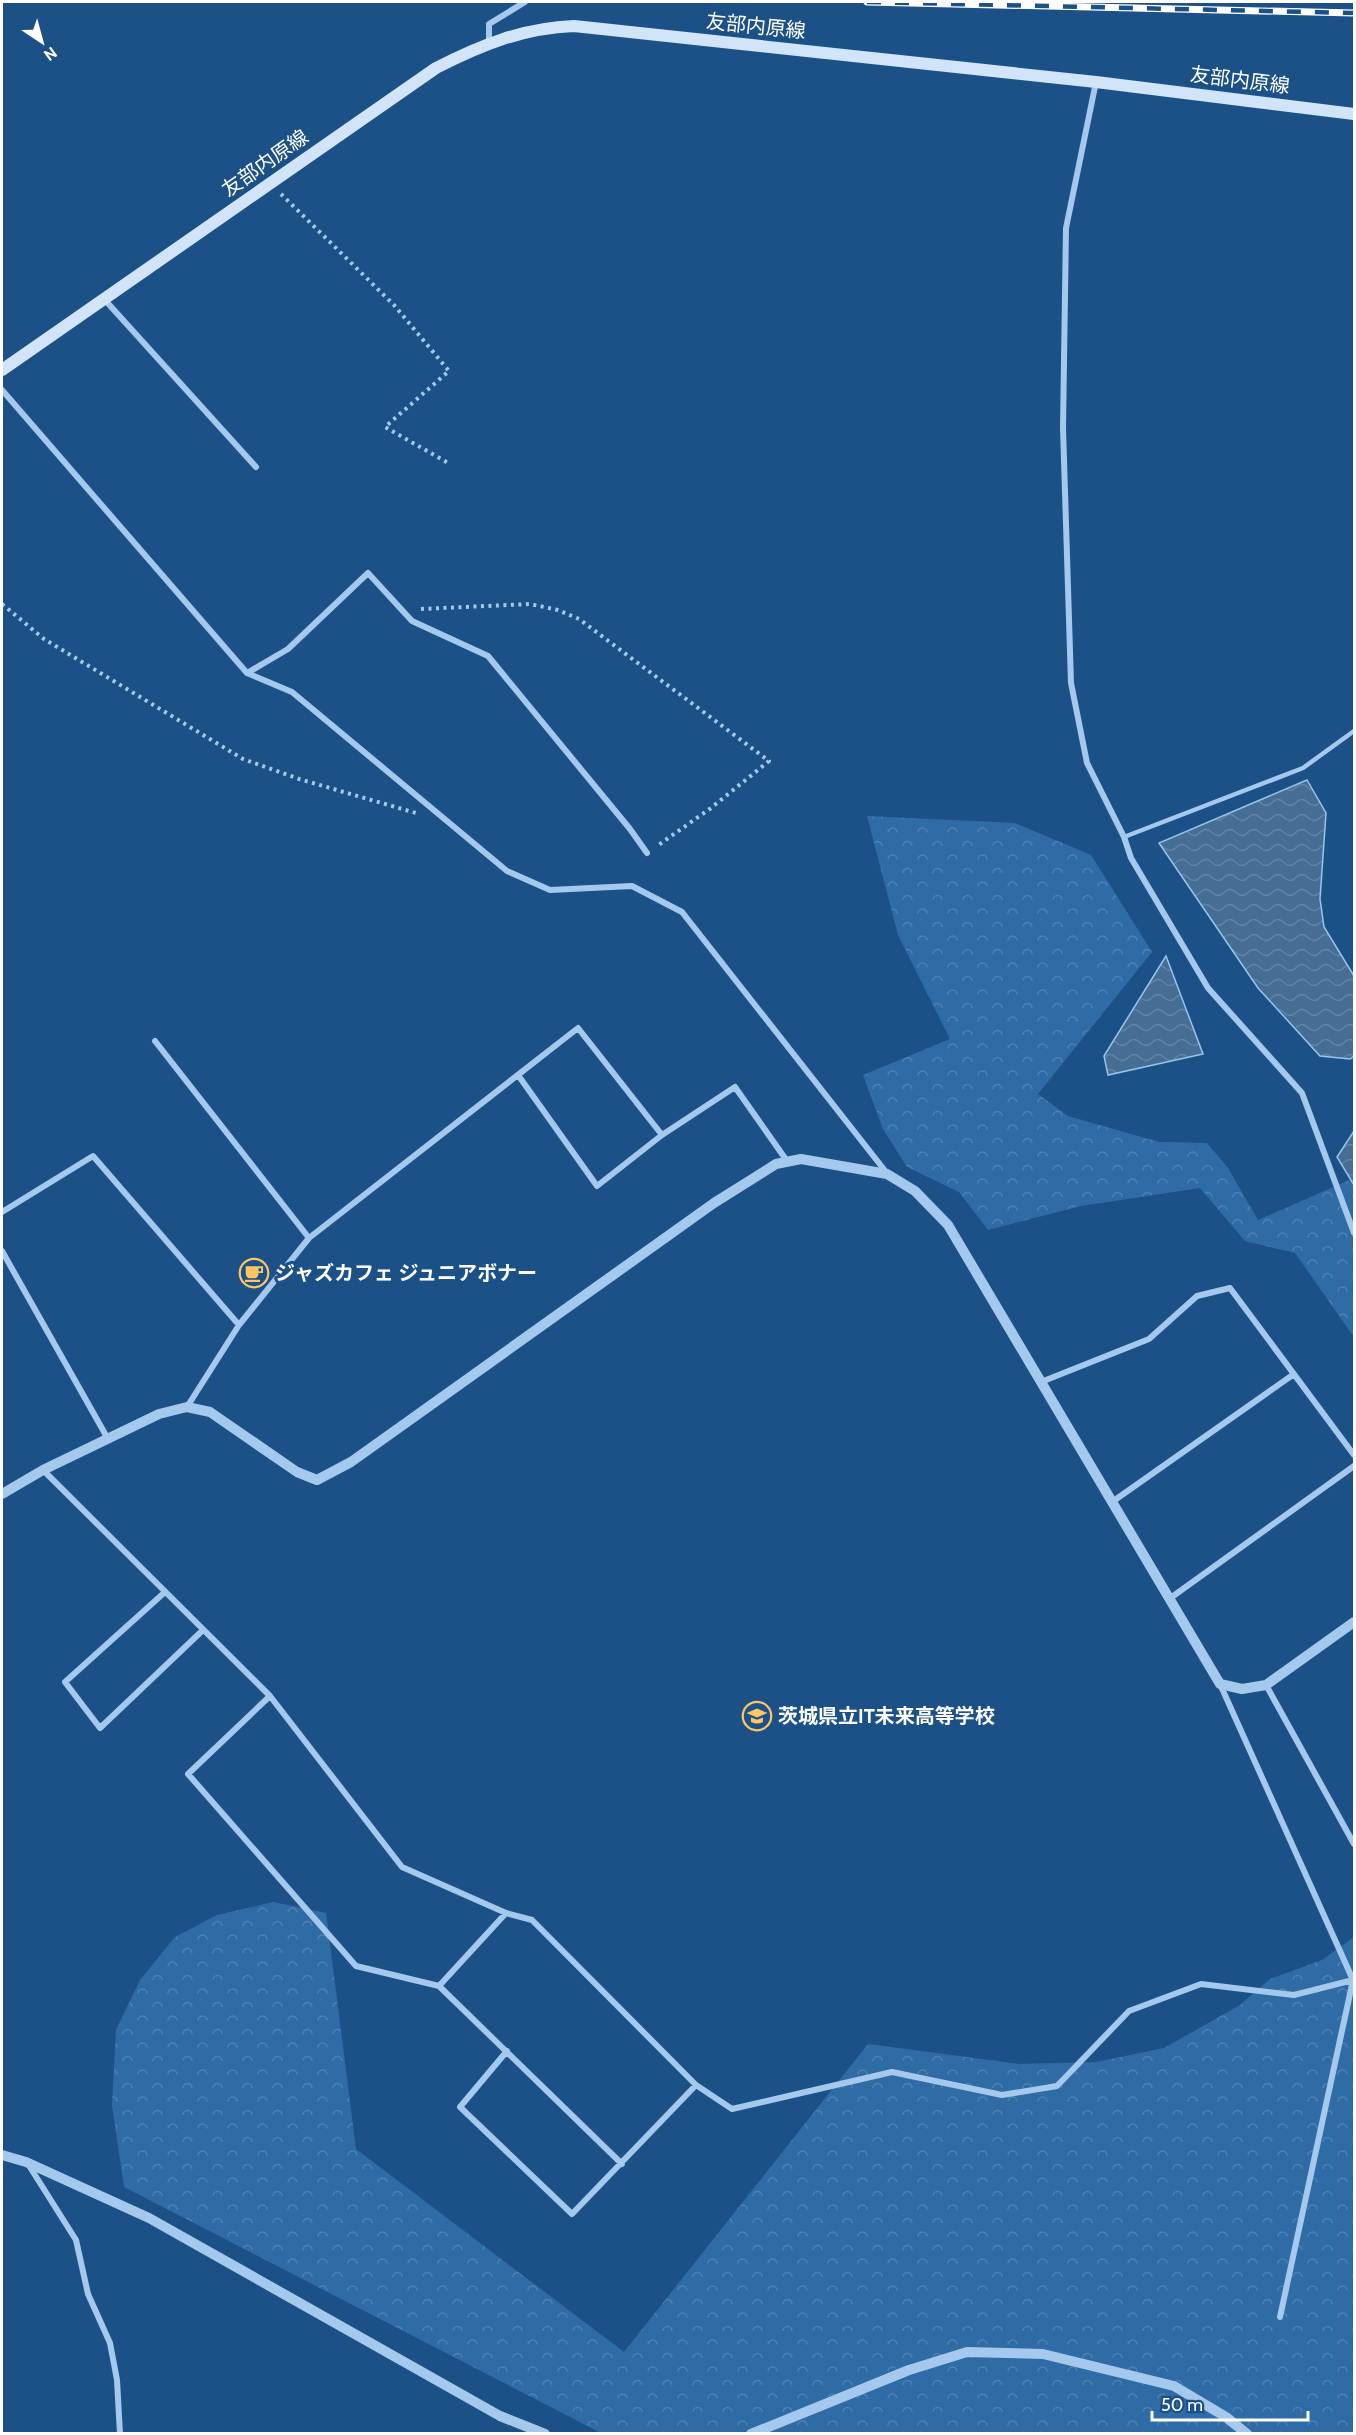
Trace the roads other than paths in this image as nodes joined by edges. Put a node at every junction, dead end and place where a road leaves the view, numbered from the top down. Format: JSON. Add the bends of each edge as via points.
{"nodes":[{"id":1,"x":525,"y":2,"type":"edge"},
{"id":2,"x":489,"y":42,"type":"junction"},
{"id":3,"x":1096,"y":82,"type":"junction"},
{"id":4,"x":1354,"y":114,"type":"edge"},
{"id":5,"x":104,"y":299,"type":"junction"},
{"id":6,"x":2,"y":370,"type":"edge"},
{"id":7,"x":2,"y":390,"type":"edge"},
{"id":8,"x":256,"y":467,"type":"dead end"},
{"id":9,"x":247,"y":673,"type":"junction"},
{"id":10,"x":1354,"y":731,"type":"edge"},
{"id":11,"x":1124,"y":837,"type":"junction"},
{"id":12,"x":647,"y":853,"type":"road end"},
{"id":13,"x":155,"y":1041,"type":"dead end"},
{"id":14,"x":518,"y":1075,"type":"junction"},
{"id":15,"x":662,"y":1135,"type":"junction"},
{"id":16,"x":787,"y":1161,"type":"junction"},
{"id":17,"x":887,"y":1174,"type":"junction"},
{"id":18,"x":2,"y":1212,"type":"edge"},
{"id":19,"x":1354,"y":1233,"type":"edge"},
{"id":20,"x":309,"y":1238,"type":"junction"},
{"id":21,"x":2,"y":1251,"type":"edge"},
{"id":22,"x":239,"y":1325,"type":"junction"},
{"id":23,"x":1294,"y":1374,"type":"junction"},
{"id":24,"x":1041,"y":1382,"type":"junction"},
{"id":25,"x":187,"y":1407,"type":"junction"},
{"id":26,"x":108,"y":1439,"type":"junction"},
{"id":27,"x":1354,"y":1455,"type":"edge"},
{"id":28,"x":1354,"y":1466,"type":"edge"},
{"id":29,"x":43,"y":1470,"type":"junction"},
{"id":30,"x":2,"y":1494,"type":"edge"},
{"id":31,"x":1112,"y":1502,"type":"junction"},
{"id":32,"x":165,"y":1592,"type":"junction"},
{"id":33,"x":1169,"y":1599,"type":"junction"},
{"id":34,"x":1354,"y":1622,"type":"edge"},
{"id":35,"x":203,"y":1630,"type":"junction"},
{"id":36,"x":1220,"y":1684,"type":"junction"},
{"id":37,"x":1266,"y":1685,"type":"junction"},
{"id":38,"x":270,"y":1696,"type":"junction"},
{"id":39,"x":1354,"y":1844,"type":"edge"},
{"id":40,"x":507,"y":1913,"type":"junction"},
{"id":41,"x":1353,"y":1980,"type":"edge"},
{"id":42,"x":439,"y":1986,"type":"junction"},
{"id":43,"x":507,"y":2051,"type":"junction"},
{"id":44,"x":696,"y":2085,"type":"junction"},
{"id":45,"x":2,"y":2155,"type":"edge"},
{"id":46,"x":26,"y":2162,"type":"junction"},
{"id":47,"x":622,"y":2164,"type":"junction"},
{"id":48,"x":1280,"y":2317,"type":"dead end"},
{"id":49,"x":120,"y":2433,"type":"edge"},
{"id":50,"x":545,"y":2433,"type":"edge"},
{"id":51,"x":751,"y":2433,"type":"edge"},
{"id":52,"x":1247,"y":2433,"type":"edge"}],
"edges":[{"from":1,"to":2,"type":"street","via":[[489,24]]},
{"from":2,"to":3,"type":"main road","name":"友部内原線","via":[[547,27],[574,26]]},
{"from":2,"to":5,"type":"main road","name":"友部内原線","via":[[436,68]]},
{"from":3,"to":4,"type":"main road","name":"友部内原線"},
{"from":3,"to":11,"type":"street","via":[[1066,228],[1063,428],[1071,683],[1087,763]]},
{"from":5,"to":6,"type":"main road","name":"友部内原線"},
{"from":5,"to":8,"type":"street"},
{"from":7,"to":9,"type":"street"},
{"from":9,"to":12,"type":"street","via":[[288,649],[368,573],[412,621],[488,657]]},
{"from":9,"to":17,"type":"street","via":[[292,692],[507,871],[550,890],[632,886],[682,912]]},
{"from":10,"to":11,"type":"lane","via":[[1303,768]]},
{"from":11,"to":19,"type":"street","via":[[1131,858],[1208,988],[1302,1094]]},
{"from":13,"to":20,"type":"street"},
{"from":14,"to":15,"type":"street","via":[[578,1028]]},
{"from":14,"to":15,"type":"street","via":[[597,1186]]},
{"from":14,"to":20,"type":"street"},
{"from":15,"to":16,"type":"street","via":[[735,1087]]},
{"from":16,"to":17,"type":"street","via":[[801,1159]]},
{"from":16,"to":25,"type":"street","via":[[714,1203],[351,1462],[317,1480],[297,1472],[210,1412]]},
{"from":17,"to":24,"type":"street","via":[[915,1191],[948,1225]]},
{"from":18,"to":22,"type":"street","via":[[93,1156]]},
{"from":20,"to":22,"type":"street"},
{"from":21,"to":26,"type":"street"},
{"from":22,"to":25,"type":"street"},
{"from":23,"to":24,"type":"street","via":[[1230,1288],[1197,1296],[1149,1339]]},
{"from":23,"to":27,"type":"street"},
{"from":23,"to":31,"type":"street"},
{"from":24,"to":31,"type":"street"},
{"from":25,"to":26,"type":"street","via":[[159,1414]]},
{"from":26,"to":29,"type":"street"},
{"from":28,"to":33,"type":"street"},
{"from":29,"to":30,"type":"street"},
{"from":29,"to":32,"type":"street"},
{"from":31,"to":33,"type":"street"},
{"from":32,"to":35,"type":"street"},
{"from":32,"to":35,"type":"street","via":[[65,1682],[100,1728]]},
{"from":33,"to":36,"type":"street"},
{"from":34,"to":37,"type":"street"},
{"from":35,"to":38,"type":"street"},
{"from":36,"to":37,"type":"street","via":[[1242,1689]]},
{"from":36,"to":41,"type":"street"},
{"from":37,"to":39,"type":"street"},
{"from":38,"to":40,"type":"street","via":[[402,1867]]},
{"from":38,"to":42,"type":"street","via":[[188,1774],[356,1966]]},
{"from":40,"to":42,"type":"street"},
{"from":40,"to":44,"type":"street","via":[[531,1920]]},
{"from":41,"to":44,"type":"street","via":[[1294,1995],[1201,1984],[1129,2011],[1057,2086],[1002,2095],[892,2072],[732,2109]]},
{"from":41,"to":48,"type":"street"},
{"from":42,"to":43,"type":"street"},
{"from":43,"to":47,"type":"street"},
{"from":43,"to":47,"type":"street","via":[[460,2107],[572,2214]]},
{"from":44,"to":47,"type":"street"},
{"from":45,"to":46,"type":"street"},
{"from":46,"to":49,"type":"street","via":[[76,2240],[88,2294],[110,2343]]},
{"from":46,"to":50,"type":"street","via":[[149,2218],[500,2416]]},
{"from":51,"to":52,"type":"street","via":[[909,2370],[967,2352],[1043,2354],[1174,2385]]}]}
